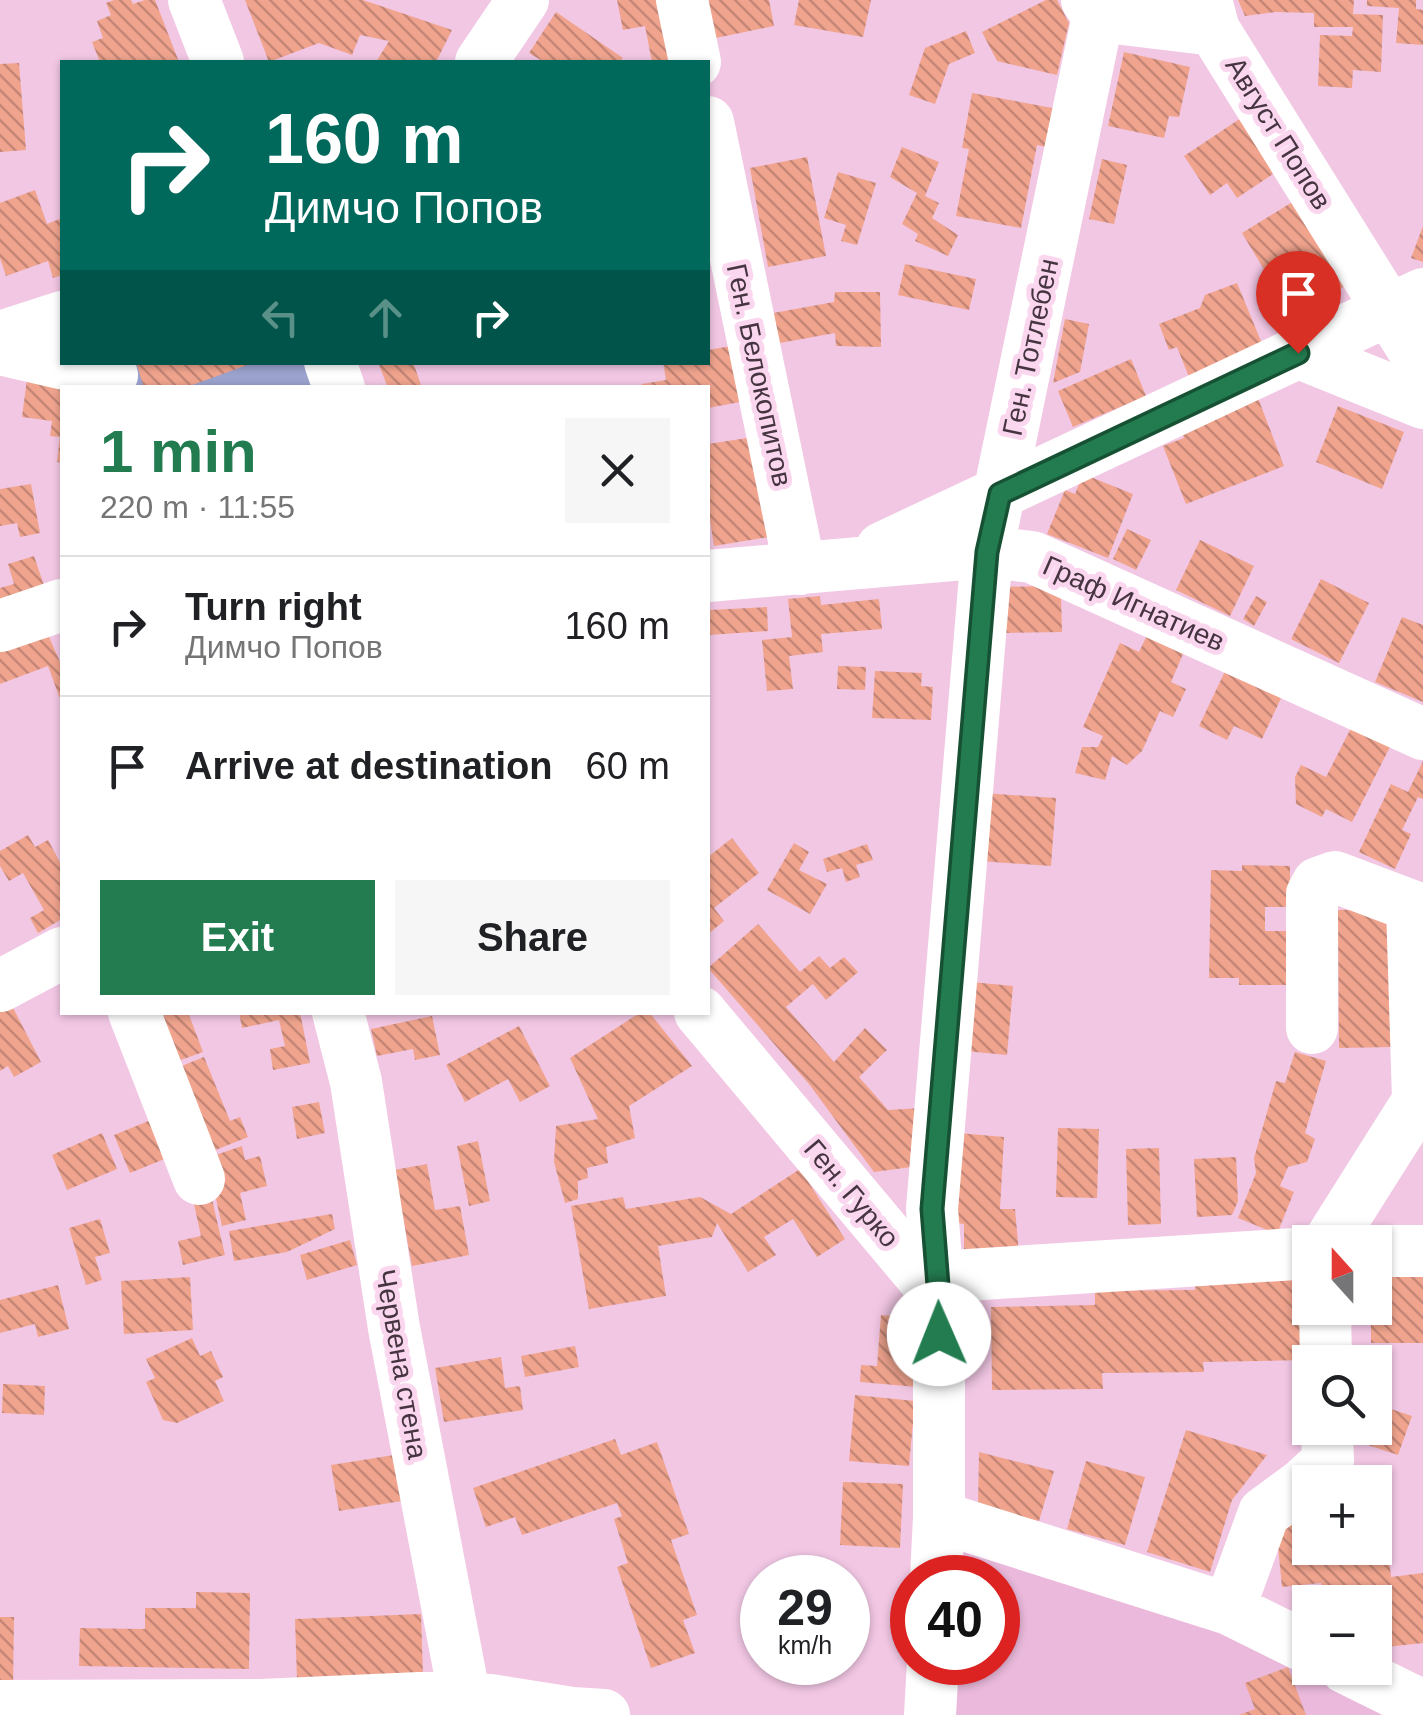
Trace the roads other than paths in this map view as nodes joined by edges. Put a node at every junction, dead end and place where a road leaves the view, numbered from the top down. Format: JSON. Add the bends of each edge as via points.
{"nodes":[{"id":1,"x":194,"y":0,"type":"edge"},
{"id":2,"x":524,"y":0,"type":"edge"},
{"id":3,"x":682,"y":0,"type":"edge"},
{"id":4,"x":1097,"y":5,"type":"edge"},
{"id":5,"x":1210,"y":15,"type":"edge"},
{"id":6,"x":217,"y":60,"type":"edge"},
{"id":7,"x":482,"y":60,"type":"edge"},
{"id":8,"x":695,"y":60,"type":"edge"},
{"id":9,"x":710,"y":130,"type":"edge"},
{"id":10,"x":1406,"y":301,"type":"edge"},
{"id":11,"x":60,"y":318,"type":"edge"},
{"id":12,"x":0,"y":338,"type":"edge"},
{"id":13,"x":0,"y":349,"type":"edge"},
{"id":14,"x":1298,"y":353,"type":"junction"},
{"id":15,"x":60,"y":363,"type":"edge"},
{"id":16,"x":69,"y":365,"type":"edge"},
{"id":17,"x":1423,"y":365,"type":"edge"},
{"id":18,"x":112,"y":375,"type":"edge"},
{"id":19,"x":1423,"y":403,"type":"edge"},
{"id":20,"x":1000,"y":494,"type":"junction"},
{"id":21,"x":987,"y":552,"type":"junction"},
{"id":22,"x":825,"y":566,"type":"junction"},
{"id":23,"x":710,"y":576,"type":"edge"},
{"id":24,"x":60,"y":606,"type":"edge"},
{"id":25,"x":0,"y":626,"type":"edge"},
{"id":26,"x":1423,"y":734,"type":"edge"},
{"id":27,"x":60,"y":954,"type":"edge"},
{"id":28,"x":0,"y":986,"type":"edge"},
{"id":29,"x":135,"y":1015,"type":"edge"},
{"id":30,"x":339,"y":1015,"type":"edge"},
{"id":31,"x":703,"y":1015,"type":"edge"},
{"id":32,"x":1312,"y":1028,"type":"dead end"},
{"id":33,"x":1421,"y":1096,"type":"edge"},
{"id":34,"x":199,"y":1178,"type":"dead end"},
{"id":35,"x":1340,"y":1225,"type":"edge"},
{"id":36,"x":1423,"y":1251,"type":"edge"},
{"id":37,"x":1392,"y":1252,"type":"edge"},
{"id":38,"x":1292,"y":1255,"type":"edge"},
{"id":39,"x":938,"y":1287,"type":"junction"},
{"id":40,"x":1328,"y":1445,"type":"edge"},
{"id":41,"x":939,"y":1517,"type":"junction"},
{"id":42,"x":937,"y":1555,"type":"edge"},
{"id":43,"x":1228,"y":1608,"type":"junction"},
{"id":44,"x":1292,"y":1640,"type":"edge"},
{"id":45,"x":932,"y":1685,"type":"edge"},
{"id":46,"x":1380,"y":1685,"type":"edge"},
{"id":47,"x":467,"y":1705,"type":"edge"},
{"id":48,"x":0,"y":1706,"type":"edge"},
{"id":49,"x":1423,"y":1706,"type":"edge"},
{"id":50,"x":259,"y":1710,"type":"edge"},
{"id":51,"x":583,"y":1714,"type":"edge"},
{"id":52,"x":930,"y":1715,"type":"edge"}],
"edges":[{"from":1,"to":6,"type":"street"},
{"from":2,"to":7,"type":"street"},
{"from":3,"to":8,"type":"street"},
{"from":4,"to":5,"type":"street"},
{"from":4,"to":20,"type":"street","name":"Ген. Тотлебен"},
{"from":5,"to":10,"type":"street","name":"Август Попов"},
{"from":9,"to":22,"type":"street","name":"Ген. Белокопитов"},
{"from":10,"to":14,"type":"street"},
{"from":10,"to":17,"type":"street","name":"Август Попов"},
{"from":11,"to":12,"type":"street"},
{"from":13,"to":15,"type":"street"},
{"from":14,"to":19,"type":"street"},
{"from":14,"to":20,"type":"street"},
{"from":16,"to":18,"type":"street"},
{"from":20,"to":21,"type":"street","name":"Ген. Тотлебен"},
{"from":20,"to":22,"type":"street"},
{"from":21,"to":22,"type":"street","name":"Граф Игнатиев"},
{"from":21,"to":26,"type":"street","name":"Граф Игнатиев","via":[[1032,557]]},
{"from":21,"to":39,"type":"street","name":"Ген. Тотлебен","via":[[932,1209]]},
{"from":22,"to":23,"type":"street","name":"Граф Игнатиев"},
{"from":24,"to":25,"type":"street"},
{"from":27,"to":28,"type":"street"},
{"from":29,"to":34,"type":"street"},
{"from":30,"to":47,"type":"street","name":"Червена стена"},
{"from":31,"to":39,"type":"street","name":"Ген. Гурко"},
{"from":32,"to":33,"type":"street","via":[[1312,894],[1318,883],[1335,876],[1412,906]]},
{"from":33,"to":35,"type":"street"},
{"from":36,"to":37,"type":"street"},
{"from":38,"to":39,"type":"street"},
{"from":39,"to":41,"type":"street"},
{"from":40,"to":43,"type":"street","via":[[1328,1461],[1264,1514]]},
{"from":41,"to":42,"type":"street"},
{"from":41,"to":43,"type":"street"},
{"from":43,"to":44,"type":"street"},
{"from":45,"to":52,"type":"street"},
{"from":46,"to":49,"type":"street"},
{"from":47,"to":50,"type":"street"},
{"from":47,"to":51,"type":"street"},
{"from":48,"to":50,"type":"street"}]}
